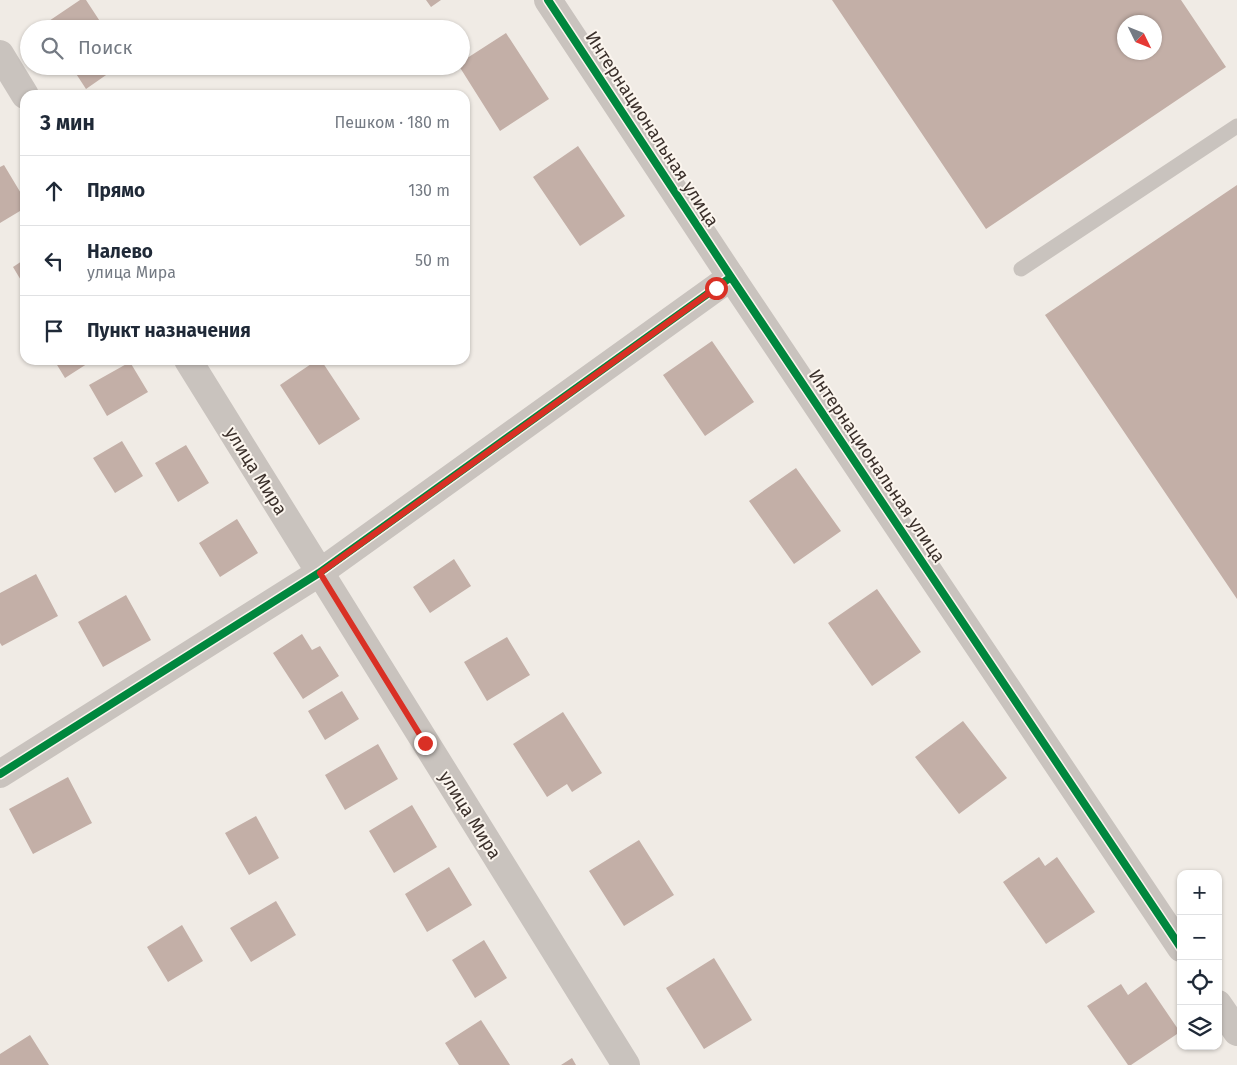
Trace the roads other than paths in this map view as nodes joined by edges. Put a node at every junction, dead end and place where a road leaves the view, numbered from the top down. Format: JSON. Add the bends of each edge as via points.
{"nodes":[{"id":1,"x":548,"y":0,"type":"edge"},
{"id":2,"x":0,"y":54,"type":"edge"},
{"id":3,"x":22,"y":90,"type":"edge"},
{"id":4,"x":1237,"y":126,"type":"edge"},
{"id":5,"x":1021,"y":269,"type":"dead end"},
{"id":6,"x":731,"y":277,"type":"junction"},
{"id":7,"x":191,"y":365,"type":"edge"},
{"id":8,"x":320,"y":573,"type":"junction"},
{"id":9,"x":0,"y":774,"type":"edge"},
{"id":10,"x":1177,"y":942,"type":"edge"},
{"id":11,"x":1219,"y":1005,"type":"edge"},
{"id":12,"x":1237,"y":1032,"type":"edge"},
{"id":13,"x":626,"y":1065,"type":"edge"}],
"edges":[{"from":1,"to":6,"type":"street","name":"Интернациональная улица"},
{"from":2,"to":3,"type":"street"},
{"from":4,"to":5,"type":"lane"},
{"from":6,"to":8,"type":"street"},
{"from":6,"to":10,"type":"street","name":"Интернациональная улица"},
{"from":7,"to":8,"type":"street","name":"улица Мира"},
{"from":8,"to":9,"type":"street"},
{"from":8,"to":13,"type":"street","name":"улица Мира"},
{"from":11,"to":12,"type":"street"}]}
